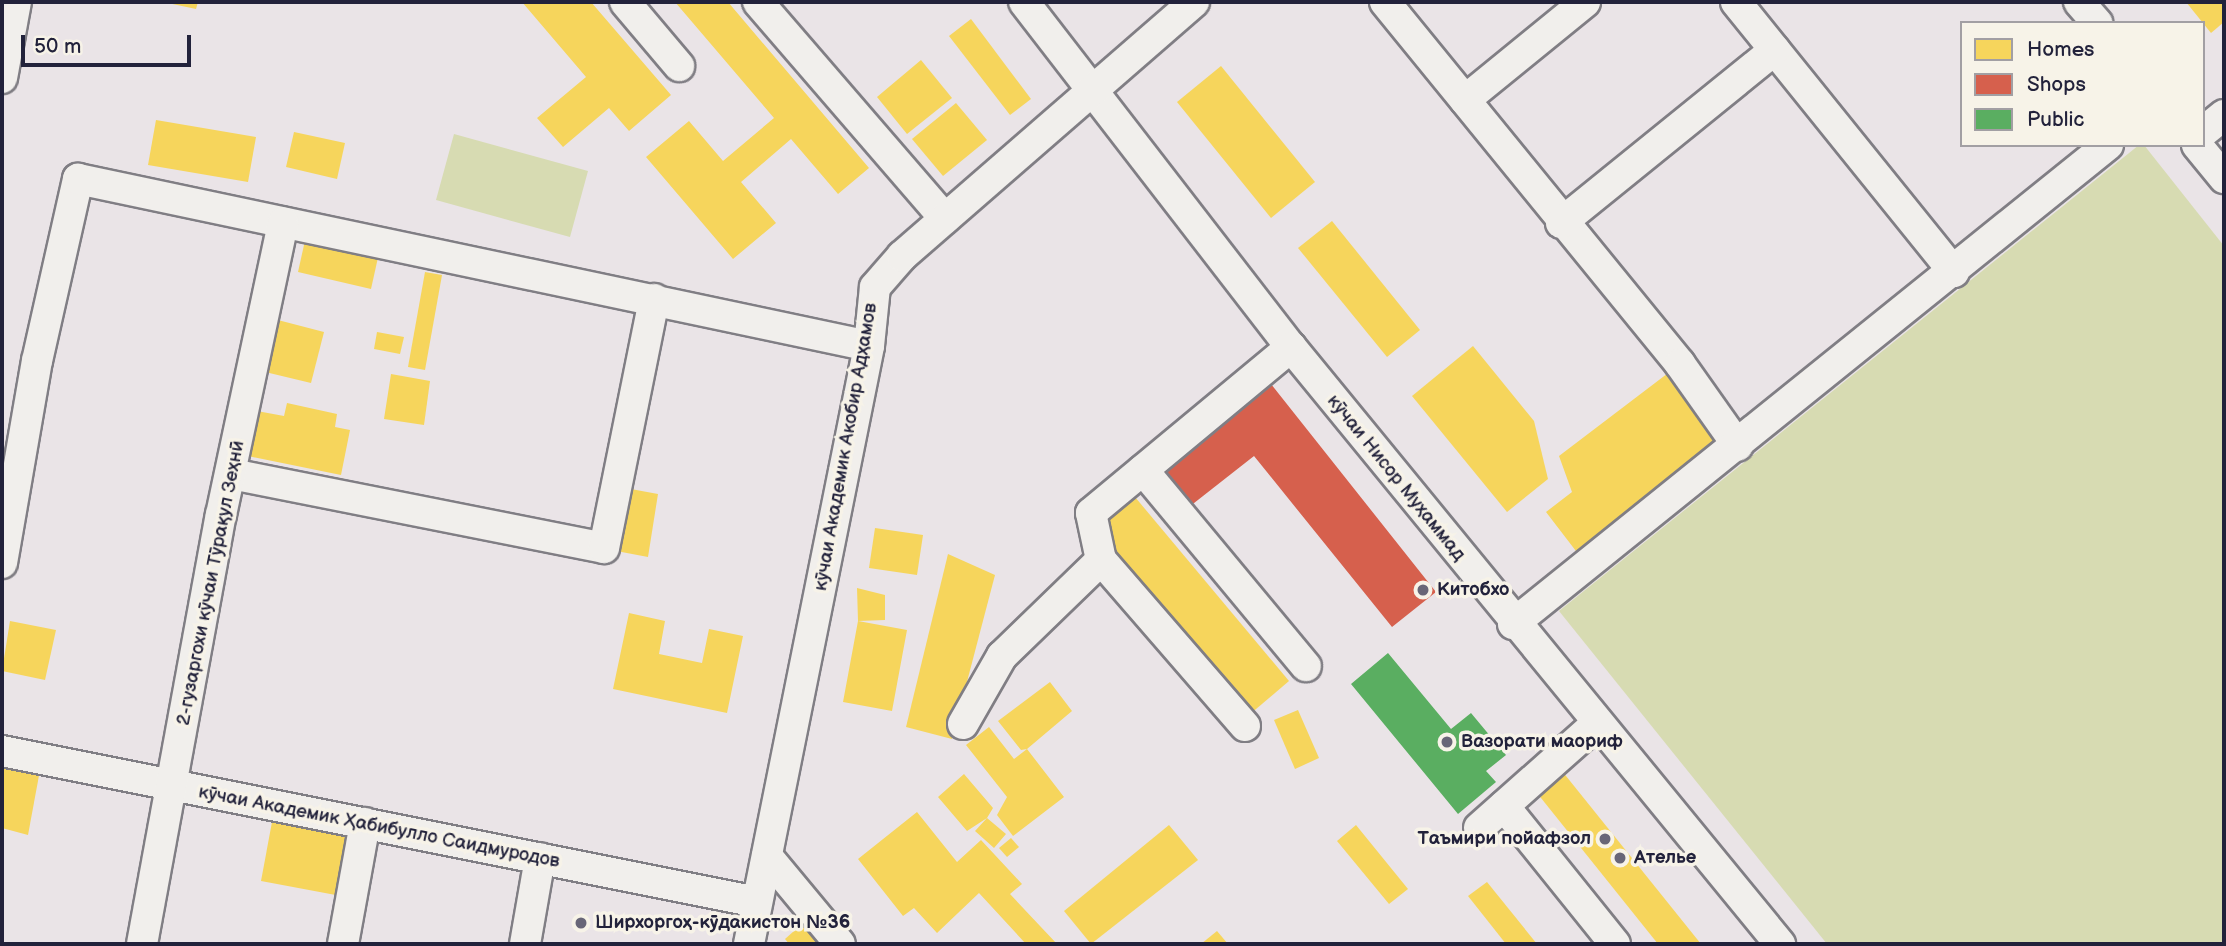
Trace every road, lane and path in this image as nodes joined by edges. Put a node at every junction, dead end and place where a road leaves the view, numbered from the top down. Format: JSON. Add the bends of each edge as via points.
{"nodes":[{"id":1,"x":16,"y":2,"type":"edge"},
{"id":2,"x":625,"y":2,"type":"edge"},
{"id":3,"x":758,"y":2,"type":"edge"},
{"id":4,"x":1024,"y":2,"type":"edge"},
{"id":5,"x":1194,"y":2,"type":"edge"},
{"id":6,"x":1385,"y":2,"type":"edge"},
{"id":7,"x":1585,"y":2,"type":"edge"},
{"id":8,"x":1736,"y":2,"type":"edge"},
{"id":9,"x":2079,"y":2,"type":"edge"},
{"id":10,"x":2094,"y":21,"type":"edge"},
{"id":11,"x":1774,"y":50,"type":"junction"},
{"id":12,"x":680,"y":66,"type":"dead end"},
{"id":13,"x":2,"y":78,"type":"edge"},
{"id":14,"x":1095,"y":89,"type":"junction"},
{"id":15,"x":1465,"y":100,"type":"junction"},
{"id":16,"x":2224,"y":115,"type":"edge"},
{"id":17,"x":2205,"y":130,"type":"edge"},
{"id":18,"x":2106,"y":147,"type":"edge"},
{"id":19,"x":2199,"y":147,"type":"edge"},
{"id":20,"x":2224,"y":178,"type":"edge"},
{"id":21,"x":945,"y":219,"type":"junction"},
{"id":22,"x":283,"y":223,"type":"junction"},
{"id":23,"x":1561,"y":223,"type":"junction"},
{"id":24,"x":1954,"y":272,"type":"junction"},
{"id":25,"x":654,"y":299,"type":"junction"},
{"id":26,"x":869,"y":346,"type":"junction"},
{"id":27,"x":1291,"y":347,"type":"junction"},
{"id":28,"x":1738,"y":446,"type":"junction"},
{"id":29,"x":1143,"y":470,"type":"junction"},
{"id":30,"x":231,"y":474,"type":"junction"},
{"id":31,"x":4,"y":545,"type":"edge"},
{"id":32,"x":1101,"y":560,"type":"junction"},
{"id":33,"x":1513,"y":624,"type":"junction"},
{"id":34,"x":1306,"y":667,"type":"dead end"},
{"id":35,"x":963,"y":724,"type":"dead end"},
{"id":36,"x":1596,"y":724,"type":"junction"},
{"id":37,"x":1245,"y":726,"type":"dead end"},
{"id":38,"x":2,"y":751,"type":"edge"},
{"id":39,"x":172,"y":786,"type":"junction"},
{"id":40,"x":1504,"y":806,"type":"junction"},
{"id":41,"x":365,"y":823,"type":"junction"},
{"id":42,"x":1479,"y":828,"type":"dead end"},
{"id":43,"x":767,"y":856,"type":"junction"},
{"id":44,"x":540,"y":858,"type":"junction"},
{"id":45,"x":757,"y":902,"type":"junction"},
{"id":46,"x":142,"y":944,"type":"edge"},
{"id":47,"x":343,"y":944,"type":"edge"},
{"id":48,"x":525,"y":944,"type":"edge"},
{"id":49,"x":749,"y":944,"type":"edge"},
{"id":50,"x":840,"y":944,"type":"edge"},
{"id":51,"x":1615,"y":944,"type":"edge"},
{"id":52,"x":1780,"y":944,"type":"edge"}],
"edges":[{"from":1,"to":13,"type":"street"},
{"from":2,"to":12,"type":"street"},
{"from":3,"to":21,"type":"street"},
{"from":4,"to":14,"type":"street","name":"кӯчаи Нисор Муҳаммад"},
{"from":5,"to":14,"type":"street","name":"кӯчаи Академик Акобир Адҳамов"},
{"from":6,"to":15,"type":"street"},
{"from":7,"to":15,"type":"street"},
{"from":8,"to":11,"type":"street"},
{"from":9,"to":10,"type":"street"},
{"from":11,"to":23,"type":"street"},
{"from":11,"to":24,"type":"street"},
{"from":14,"to":21,"type":"street","name":"кӯчаи Академик Акобир Адҳамов"},
{"from":14,"to":27,"type":"street","name":"кӯчаи Нисор Муҳаммад"},
{"from":15,"to":23,"type":"street"},
{"from":16,"to":17,"type":"street"},
{"from":18,"to":24,"type":"street"},
{"from":19,"to":20,"type":"street"},
{"from":21,"to":26,"type":"street","name":"кӯчаи Академик Акобир Адҳамов","via":[[875,287]]},
{"from":22,"to":25,"type":"street"},
{"from":22,"to":30,"type":"street","name":"2-гузаргохи кӯчаи Тӯрақул Зеҳнӣ"},
{"from":22,"to":31,"type":"street","via":[[78,179],[37,361]]},
{"from":23,"to":28,"type":"street","via":[[1680,364]]},
{"from":24,"to":28,"type":"street"},
{"from":25,"to":26,"type":"street"},
{"from":25,"to":30,"type":"street","via":[[604,548]]},
{"from":26,"to":43,"type":"street","name":"кӯчаи Академик Акобир Адҳамов"},
{"from":27,"to":29,"type":"street"},
{"from":27,"to":33,"type":"street","name":"кӯчаи Нисор Муҳаммад"},
{"from":28,"to":33,"type":"street"},
{"from":29,"to":32,"type":"street","via":[[1091,513]]},
{"from":29,"to":34,"type":"street"},
{"from":30,"to":39,"type":"street","name":"2-гузаргохи кӯчаи Тӯрақул Зеҳнӣ"},
{"from":32,"to":35,"type":"street","via":[[1002,656]]},
{"from":32,"to":37,"type":"street"},
{"from":33,"to":36,"type":"street","name":"кӯчаи Нисор Муҳаммад"},
{"from":36,"to":40,"type":"street"},
{"from":36,"to":52,"type":"street","name":"кӯчаи Нисор Муҳаммад"},
{"from":38,"to":39,"type":"street","name":"кӯчаи Академик Ҳабибулло Саидмуродов"},
{"from":39,"to":41,"type":"street","name":"кӯчаи Академик Ҳабибулло Саидмуродов"},
{"from":39,"to":46,"type":"street","name":"2-гузаргохи кӯчаи Тӯрақул Зеҳнӣ"},
{"from":40,"to":42,"type":"street"},
{"from":40,"to":51,"type":"street"},
{"from":41,"to":44,"type":"street","name":"кӯчаи Академик Ҳабибулло Саидмуродов"},
{"from":41,"to":47,"type":"street"},
{"from":43,"to":45,"type":"street","name":"кӯчаи Академик Акобир Адҳамов"},
{"from":43,"to":50,"type":"street"},
{"from":44,"to":45,"type":"street","name":"кӯчаи Академик Ҳабибулло Саидмуродов"},
{"from":44,"to":48,"type":"street"},
{"from":45,"to":49,"type":"street","name":"кӯчаи Академик Акобир Адҳамов"}]}
